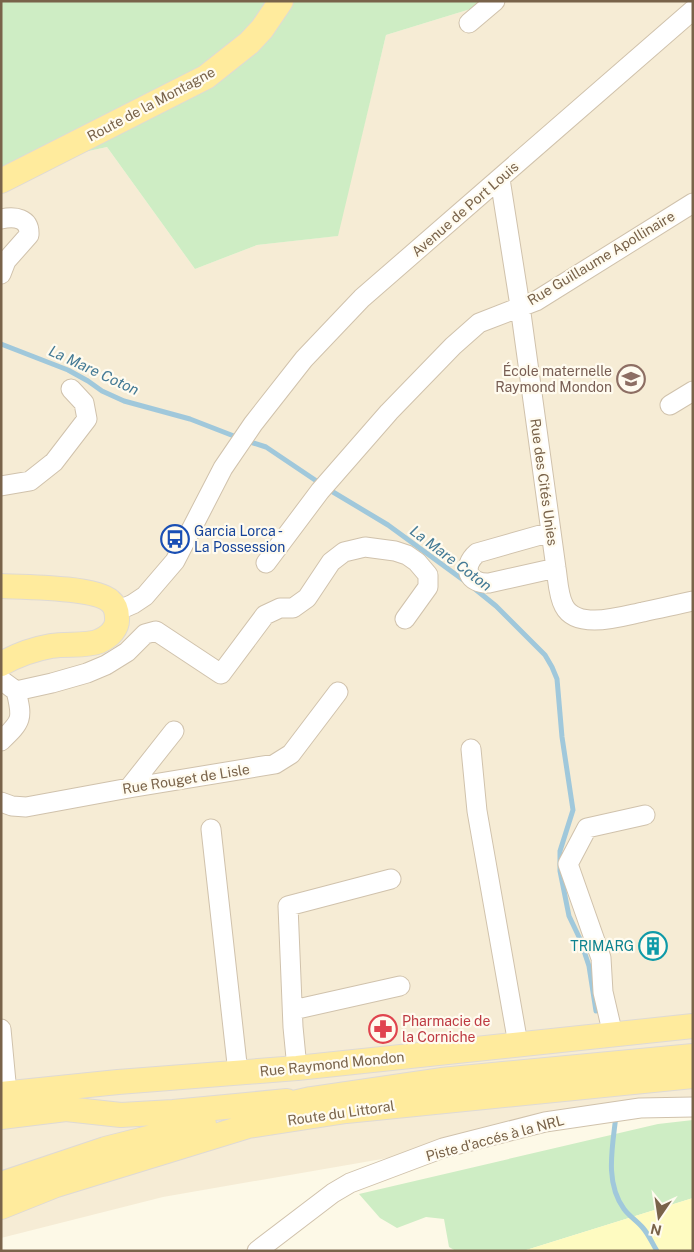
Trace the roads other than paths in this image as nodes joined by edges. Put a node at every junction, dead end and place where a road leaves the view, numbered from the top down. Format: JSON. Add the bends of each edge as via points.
{"nodes":[{"id":1,"x":280,"y":1,"type":"edge"},
{"id":2,"x":496,"y":1,"type":"edge"},
{"id":3,"x":693,"y":10,"type":"edge"},
{"id":4,"x":469,"y":23,"type":"dead end"},
{"id":5,"x":500,"y":179,"type":"junction"},
{"id":6,"x":1,"y":181,"type":"edge"},
{"id":7,"x":693,"y":203,"type":"edge"},
{"id":8,"x":1,"y":219,"type":"edge"},
{"id":9,"x":1,"y":274,"type":"edge"},
{"id":10,"x":520,"y":306,"type":"junction"},
{"id":11,"x":71,"y":389,"type":"dead end"},
{"id":12,"x":693,"y":391,"type":"edge"},
{"id":13,"x":670,"y":405,"type":"dead end"},
{"id":14,"x":1,"y":486,"type":"edge"},
{"id":15,"x":551,"y":532,"type":"junction"},
{"id":16,"x":266,"y":563,"type":"dead end"},
{"id":17,"x":556,"y":568,"type":"junction"},
{"id":18,"x":1,"y":586,"type":"edge"},
{"id":19,"x":693,"y":601,"type":"edge"},
{"id":20,"x":116,"y":610,"type":"junction"},
{"id":21,"x":405,"y":619,"type":"dead end"},
{"id":22,"x":1,"y":664,"type":"edge"},
{"id":23,"x":9,"y":685,"type":"edge"},
{"id":24,"x":338,"y":692,"type":"dead end"},
{"id":25,"x":174,"y":731,"type":"dead end"},
{"id":26,"x":1,"y":741,"type":"edge"},
{"id":27,"x":471,"y":749,"type":"dead end"},
{"id":28,"x":130,"y":788,"type":"junction"},
{"id":29,"x":1,"y":802,"type":"edge"},
{"id":30,"x":645,"y":815,"type":"dead end"},
{"id":31,"x":211,"y":829,"type":"dead end"},
{"id":32,"x":391,"y":879,"type":"dead end"},
{"id":33,"x":400,"y":986,"type":"dead end"},
{"id":34,"x":293,"y":1010,"type":"junction"},
{"id":35,"x":693,"y":1026,"type":"edge"},
{"id":36,"x":1,"y":1029,"type":"edge"},
{"id":37,"x":613,"y":1035,"type":"junction"},
{"id":38,"x":518,"y":1044,"type":"junction"},
{"id":39,"x":693,"y":1056,"type":"edge"},
{"id":40,"x":297,"y":1068,"type":"junction"},
{"id":41,"x":238,"y":1073,"type":"junction"},
{"id":42,"x":693,"y":1076,"type":"edge"},
{"id":43,"x":4,"y":1094,"type":"edge"},
{"id":44,"x":311,"y":1098,"type":"junction"},
{"id":45,"x":693,"y":1106,"type":"edge"},
{"id":46,"x":1,"y":1117,"type":"edge"},
{"id":47,"x":1,"y":1184,"type":"edge"},
{"id":48,"x":1,"y":1207,"type":"edge"},
{"id":49,"x":257,"y":1251,"type":"edge"}],
"edges":[{"from":1,"to":6,"type":"main road","name":"Route de la Montagne","via":[[249,43],[206,77]]},
{"from":2,"to":4,"type":"street"},
{"from":3,"to":5,"type":"street","name":"Avenue de Port Louis"},
{"from":5,"to":10,"type":"street","name":"Rue des Cités Unies"},
{"from":5,"to":20,"type":"street","name":"Avenue de Port Louis","via":[[362,298],[304,359],[222,468],[175,561],[145,596]]},
{"from":7,"to":10,"type":"street","name":"Rue Guillaume Apollinaire","via":[[536,301]]},
{"from":8,"to":9,"type":"street","via":[[19,218],[29,229],[29,235],[6,260]]},
{"from":10,"to":15,"type":"street","name":"Rue des Cités Unies"},
{"from":10,"to":16,"type":"street","name":"Rue Guillaume Apollinaire","via":[[479,323],[453,346],[388,412],[320,491]]},
{"from":11,"to":14,"type":"street","via":[[84,403],[87,419],[54,462],[30,481]]},
{"from":12,"to":13,"type":"street"},
{"from":15,"to":17,"type":"street","name":"Rue des Cités Unies"},
{"from":15,"to":17,"type":"street","via":[[477,553],[470,559],[467,569],[471,578],[479,583],[489,583]]},
{"from":17,"to":19,"type":"street","name":"Rue des Cités Unies","via":[[564,606],[579,618],[615,619]]},
{"from":18,"to":20,"type":"main road","via":[[96,593],[110,600]]},
{"from":20,"to":22,"type":"main road","via":[[117,622],[112,633],[102,640],[28,651]]},
{"from":21,"to":23,"type":"street","via":[[428,587],[428,575],[407,555],[365,547],[344,552],[331,562],[308,598],[293,608],[280,608],[265,615],[221,674],[156,631],[145,634],[127,652],[93,670],[52,683]]},
{"from":23,"to":26,"type":"street","via":[[20,709],[20,718],[17,726]]},
{"from":24,"to":28,"type":"street","name":"Rue Rouget de Lisle","via":[[291,754],[275,764]]},
{"from":25,"to":28,"type":"street"},
{"from":27,"to":38,"type":"street","via":[[478,812]]},
{"from":28,"to":29,"type":"street","name":"Rue Rouget de Lisle","via":[[26,807]]},
{"from":30,"to":37,"type":"street","via":[[587,828],[568,864],[601,958],[603,992]]},
{"from":31,"to":41,"type":"street"},
{"from":32,"to":34,"type":"street","via":[[288,906]]},
{"from":33,"to":34,"type":"street"},
{"from":34,"to":40,"type":"street"},
{"from":35,"to":37,"type":"main road","name":"Rue Raymond Mondon"},
{"from":36,"to":43,"type":"street"},
{"from":37,"to":38,"type":"main road","name":"Rue Raymond Mondon"},
{"from":38,"to":40,"type":"main road","name":"Rue Raymond Mondon"},
{"from":39,"to":44,"type":"main road","name":"Route du Littoral","via":[[441,1080]]},
{"from":40,"to":41,"type":"main road","name":"Rue Raymond Mondon"},
{"from":41,"to":43,"type":"main road","name":"Rue Raymond Mondon"},
{"from":42,"to":48,"type":"main road","name":"Route du Littoral","via":[[356,1110],[248,1126],[56,1185]]},
{"from":44,"to":46,"type":"main road","via":[[173,1112],[106,1114],[66,1108]]},
{"from":44,"to":47,"type":"main road","name":"Route du Littoral","via":[[104,1149]]},
{"from":45,"to":49,"type":"street","name":"Piste d'accés à la NRL","via":[[640,1108],[545,1122],[434,1152],[350,1183]]}]}
